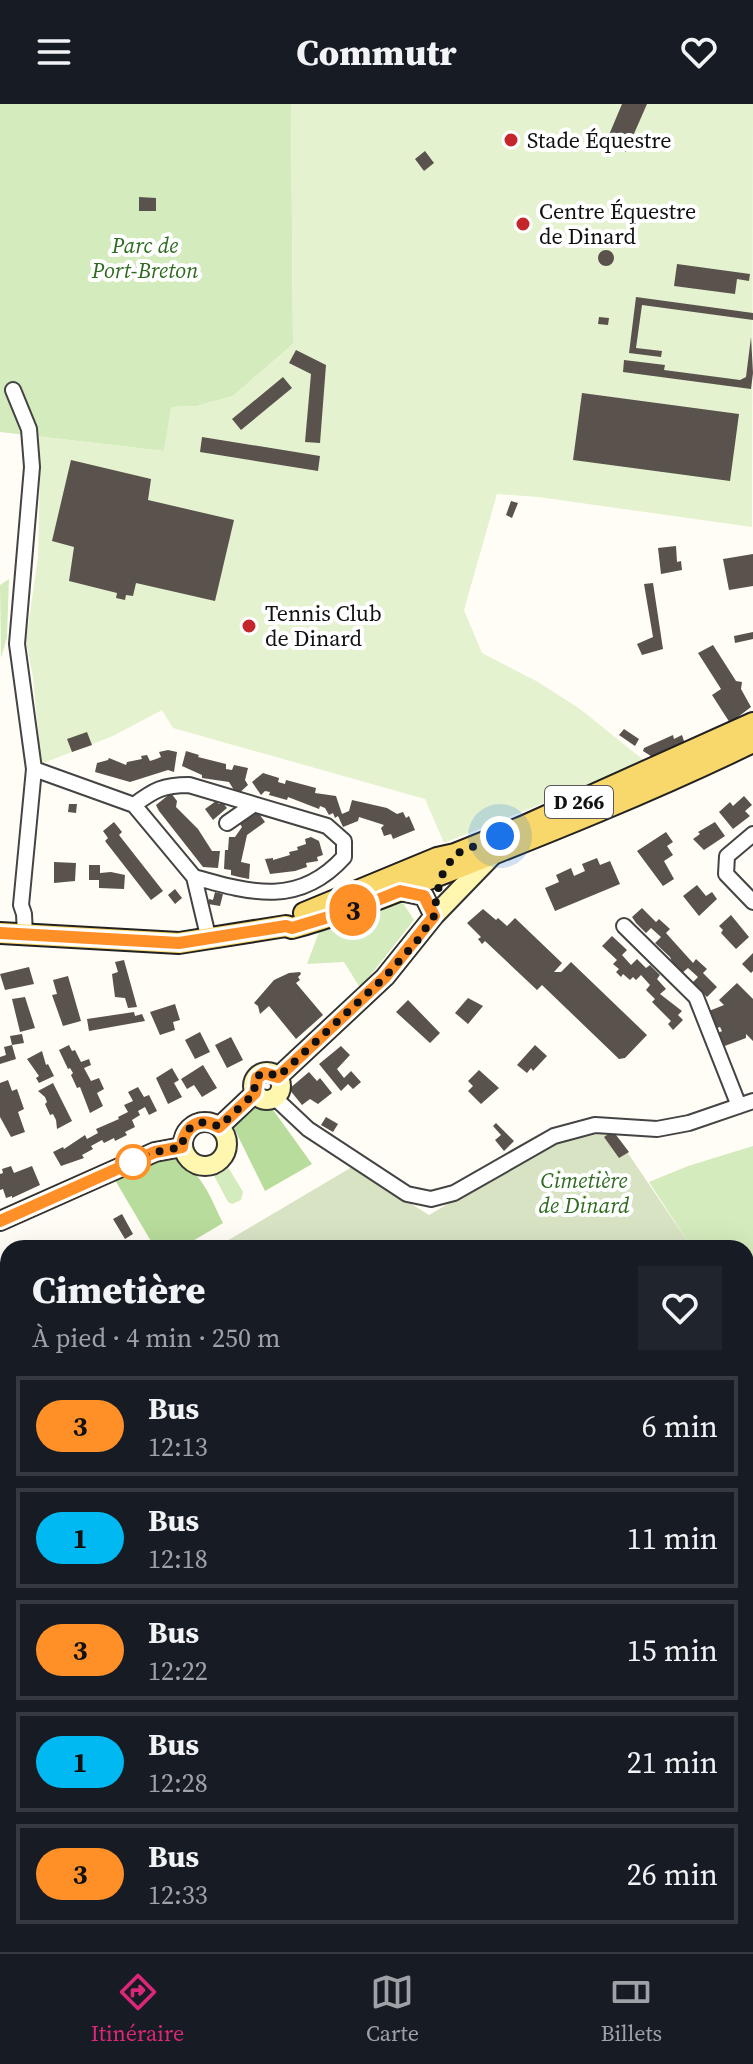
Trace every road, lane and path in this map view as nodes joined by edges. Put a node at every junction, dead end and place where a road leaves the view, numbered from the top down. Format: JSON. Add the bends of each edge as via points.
{"nodes":[{"id":1,"x":13,"y":390,"type":"dead end"},
{"id":2,"x":753,"y":723,"type":"edge"},
{"id":3,"x":753,"y":742,"type":"edge"},
{"id":4,"x":34,"y":769,"type":"junction"},
{"id":5,"x":134,"y":805,"type":"junction"},
{"id":6,"x":253,"y":805,"type":"junction"},
{"id":7,"x":227,"y":823,"type":"dead end"},
{"id":8,"x":753,"y":834,"type":"edge"},
{"id":9,"x":455,"y":854,"type":"junction"},
{"id":10,"x":493,"y":855,"type":"junction"},
{"id":11,"x":443,"y":873,"type":"junction"},
{"id":12,"x":194,"y":877,"type":"junction"},
{"id":13,"x":400,"y":891,"type":"junction"},
{"id":14,"x":753,"y":902,"type":"edge"},
{"id":15,"x":434,"y":916,"type":"junction"},
{"id":16,"x":286,"y":926,"type":"junction"},
{"id":17,"x":624,"y":926,"type":"dead end"},
{"id":18,"x":11,"y":934,"type":"edge"},
{"id":19,"x":209,"y":940,"type":"junction"},
{"id":20,"x":278,"y":1077,"type":"junction"},
{"id":21,"x":255,"y":1093,"type":"junction"},
{"id":22,"x":275,"y":1098,"type":"junction"},
{"id":23,"x":746,"y":1103,"type":"edge"},
{"id":24,"x":219,"y":1127,"type":"junction"},
{"id":25,"x":182,"y":1147,"type":"junction"},
{"id":26,"x":0,"y":1221,"type":"edge"}],
"edges":[{"from":1,"to":4,"type":"street","via":[[29,429],[32,467],[17,644]]},
{"from":2,"to":9,"type":"main road","number":"D 266"},
{"from":3,"to":10,"type":"main road","number":"D 266"},
{"from":4,"to":5,"type":"street"},
{"from":4,"to":18,"type":"street","via":[[21,905]]},
{"from":5,"to":6,"type":"street","via":[[169,785],[189,785]]},
{"from":5,"to":12,"type":"street"},
{"from":6,"to":7,"type":"street"},
{"from":6,"to":12,"type":"street","via":[[327,826],[350,839],[344,857],[316,881],[285,891],[249,892]]},
{"from":8,"to":14,"type":"street","via":[[727,856],[726,874]]},
{"from":9,"to":11,"type":"main road"},
{"from":9,"to":16,"type":"main road","number":"D 266","via":[[289,918]]},
{"from":10,"to":11,"type":"main road","number":"D 266"},
{"from":10,"to":15,"type":"main road"},
{"from":11,"to":13,"type":"main road","number":"D 266"},
{"from":11,"to":15,"type":"main road"},
{"from":12,"to":19,"type":"street"},
{"from":13,"to":15,"type":"main road","via":[[424,896]]},
{"from":13,"to":16,"type":"main road","number":"D 266","via":[[321,920]]},
{"from":15,"to":20,"type":"main road","via":[[385,977]]},
{"from":16,"to":19,"type":"main road","number":"D 266"},
{"from":17,"to":23,"type":"street","via":[[696,997]]},
{"from":18,"to":19,"type":"main road","number":"D 266"},
{"from":20,"to":21,"type":"main road","via":[[260,1074]]},
{"from":20,"to":22,"type":"main road","via":[[281,1086]]},
{"from":21,"to":22,"type":"main road","via":[[262,1099]]},
{"from":21,"to":24,"type":"main road"},
{"from":22,"to":23,"type":"street","via":[[308,1129],[407,1194],[431,1199],[454,1193],[554,1136],[595,1125],[657,1129]]},
{"from":24,"to":25,"type":"main road","via":[[194,1124]]},
{"from":24,"to":25,"type":"main road","via":[[227,1143],[217,1163],[200,1166],[189,1161]]},
{"from":25,"to":26,"type":"main road","via":[[155,1152]]}]}
